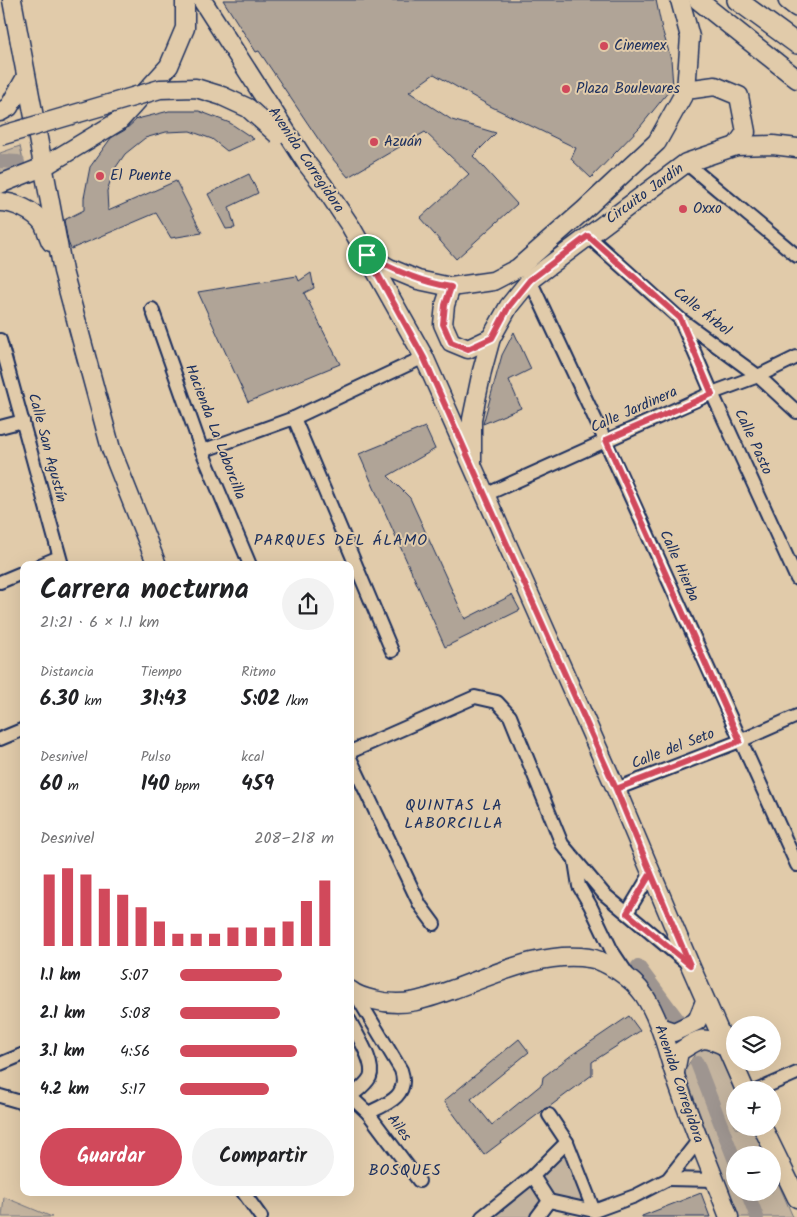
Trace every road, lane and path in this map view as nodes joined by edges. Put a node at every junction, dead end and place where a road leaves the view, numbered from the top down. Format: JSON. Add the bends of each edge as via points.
{"nodes":[{"id":1,"x":12,"y":0,"type":"edge"},
{"id":2,"x":185,"y":0,"type":"edge"},
{"id":3,"x":202,"y":0,"type":"edge"},
{"id":4,"x":680,"y":0,"type":"edge"},
{"id":5,"x":698,"y":0,"type":"edge"},
{"id":6,"x":737,"y":0,"type":"edge"},
{"id":7,"x":788,"y":0,"type":"edge"},
{"id":8,"x":797,"y":7,"type":"edge"},
{"id":9,"x":797,"y":44,"type":"edge"},
{"id":10,"x":26,"y":77,"type":"junction"},
{"id":11,"x":797,"y":79,"type":"edge"},
{"id":12,"x":686,"y":90,"type":"junction"},
{"id":13,"x":0,"y":112,"type":"edge"},
{"id":14,"x":0,"y":136,"type":"edge"},
{"id":15,"x":736,"y":146,"type":"junction"},
{"id":16,"x":797,"y":148,"type":"edge"},
{"id":17,"x":686,"y":163,"type":"junction"},
{"id":18,"x":307,"y":164,"type":"junction"},
{"id":19,"x":43,"y":167,"type":"junction"},
{"id":20,"x":0,"y":184,"type":"edge"},
{"id":21,"x":0,"y":202,"type":"edge"},
{"id":22,"x":588,"y":236,"type":"junction"},
{"id":23,"x":367,"y":255,"type":"junction"},
{"id":24,"x":797,"y":256,"type":"edge"},
{"id":25,"x":63,"y":271,"type":"junction"},
{"id":26,"x":530,"y":280,"type":"junction"},
{"id":27,"x":451,"y":287,"type":"junction"},
{"id":28,"x":152,"y":309,"type":"dead end"},
{"id":29,"x":680,"y":318,"type":"junction"},
{"id":30,"x":492,"y":338,"type":"junction"},
{"id":31,"x":0,"y":340,"type":"edge"},
{"id":32,"x":797,"y":357,"type":"edge"},
{"id":33,"x":424,"y":358,"type":"junction"},
{"id":34,"x":758,"y":376,"type":"junction"},
{"id":35,"x":712,"y":394,"type":"junction"},
{"id":36,"x":797,"y":412,"type":"edge"},
{"id":37,"x":294,"y":418,"type":"junction"},
{"id":38,"x":22,"y":422,"type":"junction"},
{"id":39,"x":0,"y":427,"type":"edge"},
{"id":40,"x":606,"y":440,"type":"junction"},
{"id":41,"x":202,"y":451,"type":"junction"},
{"id":42,"x":472,"y":467,"type":"junction"},
{"id":43,"x":485,"y":495,"type":"junction"},
{"id":44,"x":61,"y":561,"type":"edge"},
{"id":45,"x":155,"y":561,"type":"edge"},
{"id":46,"x":248,"y":561,"type":"edge"},
{"id":47,"x":20,"y":574,"type":"edge"},
{"id":48,"x":797,"y":579,"type":"edge"},
{"id":49,"x":0,"y":582,"type":"edge"},
{"id":50,"x":392,"y":651,"type":"dead end"},
{"id":51,"x":797,"y":716,"type":"edge"},
{"id":52,"x":20,"y":731,"type":"edge"},
{"id":53,"x":0,"y":739,"type":"edge"},
{"id":54,"x":740,"y":741,"type":"junction"},
{"id":55,"x":354,"y":750,"type":"edge"},
{"id":56,"x":354,"y":766,"type":"edge"},
{"id":57,"x":616,"y":789,"type":"junction"},
{"id":58,"x":574,"y":858,"type":"junction"},
{"id":59,"x":797,"y":865,"type":"edge"},
{"id":60,"x":651,"y":873,"type":"junction"},
{"id":61,"x":627,"y":913,"type":"junction"},
{"id":62,"x":434,"y":924,"type":"dead end"},
{"id":63,"x":690,"y":965,"type":"junction"},
{"id":64,"x":631,"y":982,"type":"junction"},
{"id":65,"x":354,"y":993,"type":"edge"},
{"id":66,"x":354,"y":994,"type":"edge"},
{"id":67,"x":705,"y":1001,"type":"junction"},
{"id":68,"x":369,"y":1017,"type":"junction"},
{"id":69,"x":354,"y":1020,"type":"edge"},
{"id":70,"x":662,"y":1028,"type":"junction"},
{"id":71,"x":354,"y":1029,"type":"edge"},
{"id":72,"x":725,"y":1046,"type":"junction"},
{"id":73,"x":20,"y":1056,"type":"edge"},
{"id":74,"x":0,"y":1064,"type":"edge"},
{"id":75,"x":797,"y":1073,"type":"edge"},
{"id":76,"x":674,"y":1074,"type":"junction"},
{"id":77,"x":741,"y":1081,"type":"edge"},
{"id":78,"x":779,"y":1081,"type":"edge"},
{"id":79,"x":354,"y":1093,"type":"edge"},
{"id":80,"x":0,"y":1096,"type":"edge"},
{"id":81,"x":354,"y":1100,"type":"edge"},
{"id":82,"x":20,"y":1103,"type":"edge"},
{"id":83,"x":368,"y":1113,"type":"junction"},
{"id":84,"x":549,"y":1115,"type":"dead end"},
{"id":85,"x":767,"y":1136,"type":"edge"},
{"id":86,"x":698,"y":1141,"type":"junction"},
{"id":87,"x":567,"y":1142,"type":"junction"},
{"id":88,"x":533,"y":1176,"type":"junction"},
{"id":89,"x":668,"y":1179,"type":"junction"},
{"id":90,"x":715,"y":1180,"type":"junction"},
{"id":91,"x":418,"y":1181,"type":"dead end"},
{"id":92,"x":794,"y":1189,"type":"edge"},
{"id":93,"x":246,"y":1196,"type":"edge"},
{"id":94,"x":549,"y":1201,"type":"junction"},
{"id":95,"x":594,"y":1211,"type":"junction"},
{"id":96,"x":261,"y":1217,"type":"edge"},
{"id":97,"x":482,"y":1217,"type":"edge"},
{"id":98,"x":537,"y":1217,"type":"edge"},
{"id":99,"x":729,"y":1217,"type":"edge"}],
"edges":[{"from":1,"to":10,"type":"main road"},
{"from":2,"to":19,"type":"main road","via":[[185,28],[169,66],[119,121]]},
{"from":3,"to":18,"type":"main road","name":"Avenida Corregidora"},
{"from":4,"to":12,"type":"main road","via":[[690,37]]},
{"from":5,"to":11,"type":"main road"},
{"from":6,"to":9,"type":"main road"},
{"from":7,"to":8,"type":"main road"},
{"from":10,"to":13,"type":"main road","via":[[9,107]]},
{"from":10,"to":19,"type":"main road"},
{"from":12,"to":15,"type":"main road","via":[[715,86],[739,96],[746,132]]},
{"from":12,"to":27,"type":"main road","name":"Circuito Jardín","via":[[657,142],[518,268],[493,281]]},
{"from":14,"to":18,"type":"main road","bridge":true,"via":[[160,89],[196,88],[248,108]]},
{"from":15,"to":16,"type":"main road","name":"Circuito Jardín"},
{"from":15,"to":17,"type":"main road","name":"Circuito Jardín"},
{"from":17,"to":22,"type":"main road","name":"Circuito Jardín"},
{"from":17,"to":24,"type":"street"},
{"from":18,"to":23,"type":"main road","name":"Avenida Corregidora"},
{"from":19,"to":20,"type":"main road"},
{"from":19,"to":25,"type":"main road"},
{"from":21,"to":25,"type":"main road","via":[[11,202],[43,223]]},
{"from":22,"to":26,"type":"main road","name":"Circuito Jardín"},
{"from":22,"to":29,"type":"street","name":"Calle Árbol"},
{"from":23,"to":27,"type":"main road","name":"Circuito Jardín","via":[[418,280]]},
{"from":23,"to":33,"type":"main road","name":"Avenida Corregidora"},
{"from":25,"to":45,"type":"main road","via":[[111,449]]},
{"from":26,"to":30,"type":"main road","name":"Circuito Jardín","via":[[509,306]]},
{"from":26,"to":40,"type":"street","name":"Calle Hierba"},
{"from":27,"to":30,"type":"main road","via":[[443,324],[451,342],[468,349]]},
{"from":28,"to":41,"type":"street","name":"Hacienda La Laborcilla"},
{"from":29,"to":34,"type":"street","name":"Calle Árbol"},
{"from":29,"to":35,"type":"street","name":"Calle Pasto"},
{"from":30,"to":42,"type":"main road","name":"Circuito Jardín","via":[[472,419]]},
{"from":31,"to":38,"type":"street","name":"Calle San Agustín"},
{"from":32,"to":34,"type":"street","name":"Calle Jardinera"},
{"from":33,"to":37,"type":"street"},
{"from":33,"to":42,"type":"main road","name":"Avenida Corregidora"},
{"from":34,"to":35,"type":"street","name":"Calle Jardinera"},
{"from":34,"to":36,"type":"street","name":"Calle Árbol"},
{"from":35,"to":40,"type":"street","name":"Calle Jardinera"},
{"from":35,"to":48,"type":"street","name":"Calle Pasto"},
{"from":37,"to":41,"type":"street"},
{"from":37,"to":50,"type":"street"},
{"from":38,"to":39,"type":"street"},
{"from":38,"to":44,"type":"street","name":"Calle San Agustín"},
{"from":40,"to":43,"type":"street","name":"Calle Jardinera"},
{"from":40,"to":54,"type":"street","name":"Calle Hierba"},
{"from":41,"to":46,"type":"street","name":"Hacienda La Laborcilla"},
{"from":42,"to":43,"type":"main road","name":"Avenida Corregidora"},
{"from":43,"to":57,"type":"main road","name":"Avenida Corregidora"},
{"from":47,"to":49,"type":"street"},
{"from":51,"to":54,"type":"street","name":"Calle del Seto"},
{"from":52,"to":53,"type":"street"},
{"from":54,"to":57,"type":"street","name":"Calle del Seto"},
{"from":54,"to":59,"type":"street","name":"Calle Hierba"},
{"from":55,"to":58,"type":"street","via":[[476,697],[497,702],[510,716],[562,844]]},
{"from":56,"to":62,"type":"street","via":[[420,905]]},
{"from":57,"to":60,"type":"main road","name":"Avenida Corregidora"},
{"from":58,"to":61,"type":"street","via":[[604,894]]},
{"from":58,"to":64,"type":"street","via":[[579,886]]},
{"from":60,"to":61,"type":"street"},
{"from":60,"to":63,"type":"main road","name":"Avenida Corregidora"},
{"from":61,"to":63,"type":"street"},
{"from":63,"to":67,"type":"main road","name":"Avenida Corregidora"},
{"from":64,"to":65,"type":"main road","name":"Avenida Corregidora","via":[[624,974],[600,961],[569,957],[517,966],[420,1002],[384,1003]]},
{"from":64,"to":70,"type":"main road","name":"Avenida Corregidora","via":[[643,994]]},
{"from":66,"to":68,"type":"street"},
{"from":67,"to":70,"type":"main road","via":[[697,1021],[674,1032]]},
{"from":67,"to":72,"type":"main road","name":"Avenida Corregidora"},
{"from":68,"to":69,"type":"street"},
{"from":68,"to":83,"type":"street","via":[[404,1079],[398,1096]]},
{"from":70,"to":76,"type":"main road","name":"Avenida Corregidora"},
{"from":71,"to":79,"type":"street","name":"Ailes","via":[[372,1070],[370,1077]]},
{"from":72,"to":76,"type":"main road","via":[[710,1039],[699,1039],[679,1052]]},
{"from":72,"to":77,"type":"main road","name":"Avenida Corregidora"},
{"from":73,"to":74,"type":"street"},
{"from":75,"to":78,"type":"street"},
{"from":76,"to":86,"type":"main road","name":"Avenida Corregidora"},
{"from":80,"to":82,"type":"street"},
{"from":81,"to":83,"type":"street","name":"Ailes"},
{"from":83,"to":91,"type":"street","name":"Ailes"},
{"from":84,"to":87,"type":"street"},
{"from":85,"to":92,"type":"main road"},
{"from":86,"to":89,"type":"street"},
{"from":86,"to":90,"type":"main road","name":"Avenida Corregidora"},
{"from":87,"to":88,"type":"street"},
{"from":87,"to":95,"type":"street"},
{"from":88,"to":94,"type":"street"},
{"from":88,"to":97,"type":"street"},
{"from":89,"to":90,"type":"street"},
{"from":89,"to":95,"type":"street"},
{"from":90,"to":99,"type":"main road","name":"Avenida Corregidora"},
{"from":93,"to":96,"type":"street"},
{"from":94,"to":95,"type":"street"},
{"from":94,"to":98,"type":"street"}]}
